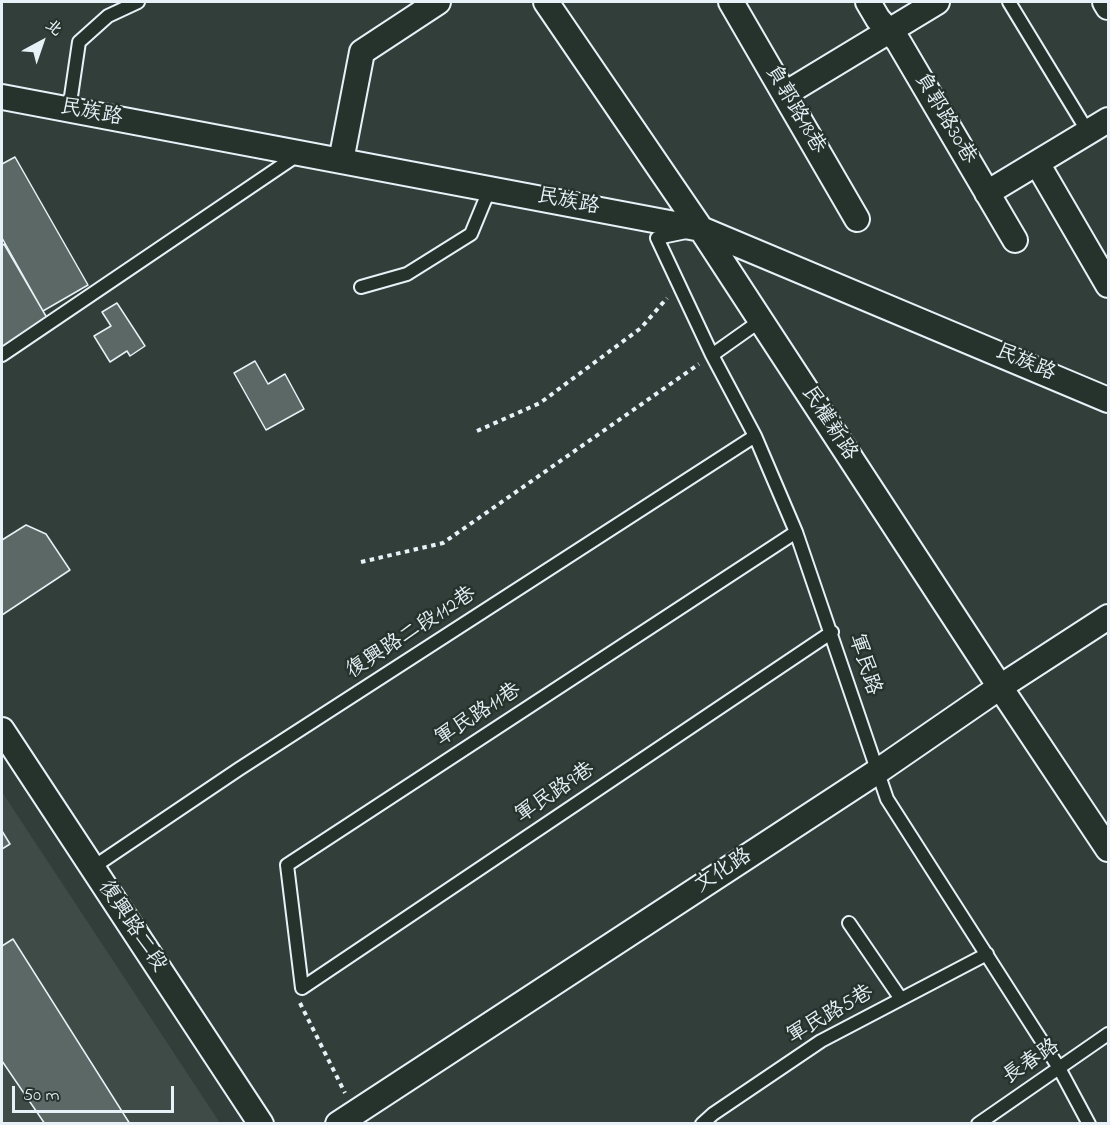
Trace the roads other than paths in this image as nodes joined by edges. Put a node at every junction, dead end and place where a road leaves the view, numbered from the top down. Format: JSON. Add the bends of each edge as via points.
{"nodes":[{"id":1,"x":138,"y":2,"type":"edge"},
{"id":2,"x":438,"y":2,"type":"edge"},
{"id":3,"x":546,"y":2,"type":"edge"},
{"id":4,"x":731,"y":2,"type":"edge"},
{"id":5,"x":868,"y":2,"type":"edge"},
{"id":6,"x":937,"y":2,"type":"edge"},
{"id":7,"x":1009,"y":2,"type":"edge"},
{"id":8,"x":1106,"y":2,"type":"edge"},
{"id":9,"x":1108,"y":7,"type":"edge"},
{"id":10,"x":888,"y":30,"type":"junction"},
{"id":11,"x":785,"y":94,"type":"junction"},
{"id":12,"x":2,"y":97,"type":"edge"},
{"id":13,"x":69,"y":110,"type":"junction"},
{"id":14,"x":1108,"y":120,"type":"edge"},
{"id":15,"x":1088,"y":132,"type":"junction"},
{"id":16,"x":300,"y":153,"type":"junction"},
{"id":17,"x":341,"y":160,"type":"junction"},
{"id":18,"x":1037,"y":163,"type":"junction"},
{"id":19,"x":490,"y":188,"type":"junction"},
{"id":20,"x":987,"y":194,"type":"junction"},
{"id":21,"x":857,"y":219,"type":"dead end"},
{"id":22,"x":701,"y":229,"type":"junction"},
{"id":23,"x":1014,"y":240,"type":"dead end"},
{"id":24,"x":1108,"y":285,"type":"edge"},
{"id":25,"x":361,"y":287,"type":"dead end"},
{"id":26,"x":760,"y":321,"type":"junction"},
{"id":27,"x":2,"y":355,"type":"edge"},
{"id":28,"x":712,"y":355,"type":"junction"},
{"id":29,"x":1108,"y":400,"type":"edge"},
{"id":30,"x":755,"y":436,"type":"junction"},
{"id":31,"x":796,"y":532,"type":"junction"},
{"id":32,"x":1108,"y":617,"type":"edge"},
{"id":33,"x":832,"y":632,"type":"junction"},
{"id":34,"x":1000,"y":687,"type":"junction"},
{"id":35,"x":2,"y":730,"type":"edge"},
{"id":36,"x":878,"y":771,"type":"junction"},
{"id":37,"x":1108,"y":849,"type":"edge"},
{"id":38,"x":92,"y":868,"type":"junction"},
{"id":39,"x":849,"y":923,"type":"dead end"},
{"id":40,"x":987,"y":954,"type":"junction"},
{"id":41,"x":302,"y":988,"type":"joint"},
{"id":42,"x":901,"y":999,"type":"junction"},
{"id":43,"x":1108,"y":1035,"type":"edge"},
{"id":44,"x":1059,"y":1068,"type":"junction"},
{"id":45,"x":347,"y":1118,"type":"edge"},
{"id":46,"x":261,"y":1124,"type":"edge"},
{"id":47,"x":702,"y":1124,"type":"edge"},
{"id":48,"x":978,"y":1124,"type":"edge"},
{"id":49,"x":1089,"y":1124,"type":"edge"}],
"edges":[{"from":1,"to":13,"type":"lane","via":[[108,16],[79,42]]},
{"from":2,"to":17,"type":"street","via":[[362,52]]},
{"from":3,"to":22,"type":"street","name":"民權新路"},
{"from":4,"to":11,"type":"street","name":"負郭路18巷"},
{"from":5,"to":10,"type":"street","name":"負郭路30巷"},
{"from":6,"to":10,"type":"street"},
{"from":7,"to":15,"type":"lane"},
{"from":8,"to":9,"type":"street"},
{"from":10,"to":11,"type":"street"},
{"from":10,"to":20,"type":"street","name":"負郭路30巷"},
{"from":11,"to":21,"type":"street","name":"負郭路18巷"},
{"from":12,"to":13,"type":"street","name":"民族路"},
{"from":13,"to":16,"type":"street","name":"民族路"},
{"from":14,"to":15,"type":"street"},
{"from":15,"to":18,"type":"street"},
{"from":16,"to":17,"type":"street","name":"民族路"},
{"from":16,"to":27,"type":"lane"},
{"from":17,"to":19,"type":"street","name":"民族路"},
{"from":18,"to":20,"type":"street"},
{"from":18,"to":24,"type":"street"},
{"from":19,"to":22,"type":"street","name":"民族路"},
{"from":19,"to":25,"type":"lane","via":[[471,234],[407,274]]},
{"from":20,"to":23,"type":"street","name":"負郭路30巷"},
{"from":22,"to":26,"type":"street","name":"民權新路"},
{"from":22,"to":28,"type":"lane","name":"軍民路","via":[[657,238]]},
{"from":22,"to":29,"type":"street","name":"民族路"},
{"from":26,"to":28,"type":"lane"},
{"from":26,"to":34,"type":"street","name":"民權新路"},
{"from":28,"to":30,"type":"lane","name":"軍民路"},
{"from":30,"to":31,"type":"lane","name":"軍民路"},
{"from":30,"to":38,"type":"lane","name":"復興路二段112巷"},
{"from":31,"to":33,"type":"lane","name":"軍民路"},
{"from":31,"to":41,"type":"lane","name":"軍民路11巷","via":[[287,865]]},
{"from":32,"to":34,"type":"street","name":"文化路"},
{"from":33,"to":36,"type":"lane","name":"軍民路"},
{"from":33,"to":41,"type":"lane","name":"軍民路9巷"},
{"from":34,"to":36,"type":"street","name":"文化路"},
{"from":34,"to":37,"type":"street","name":"民權新路"},
{"from":35,"to":38,"type":"street","name":"復興路二段"},
{"from":36,"to":40,"type":"lane","name":"軍民路","via":[[887,800]]},
{"from":36,"to":45,"type":"street","name":"文化路"},
{"from":38,"to":46,"type":"street","name":"復興路二段"},
{"from":39,"to":42,"type":"lane"},
{"from":40,"to":42,"type":"lane","name":"軍民路5巷"},
{"from":40,"to":44,"type":"lane","name":"軍民路"},
{"from":42,"to":47,"type":"lane","name":"軍民路5巷","via":[[821,1041]]},
{"from":43,"to":44,"type":"lane","name":"長春路"},
{"from":44,"to":48,"type":"lane","name":"長春路"},
{"from":44,"to":49,"type":"lane","name":"軍民路"}]}
